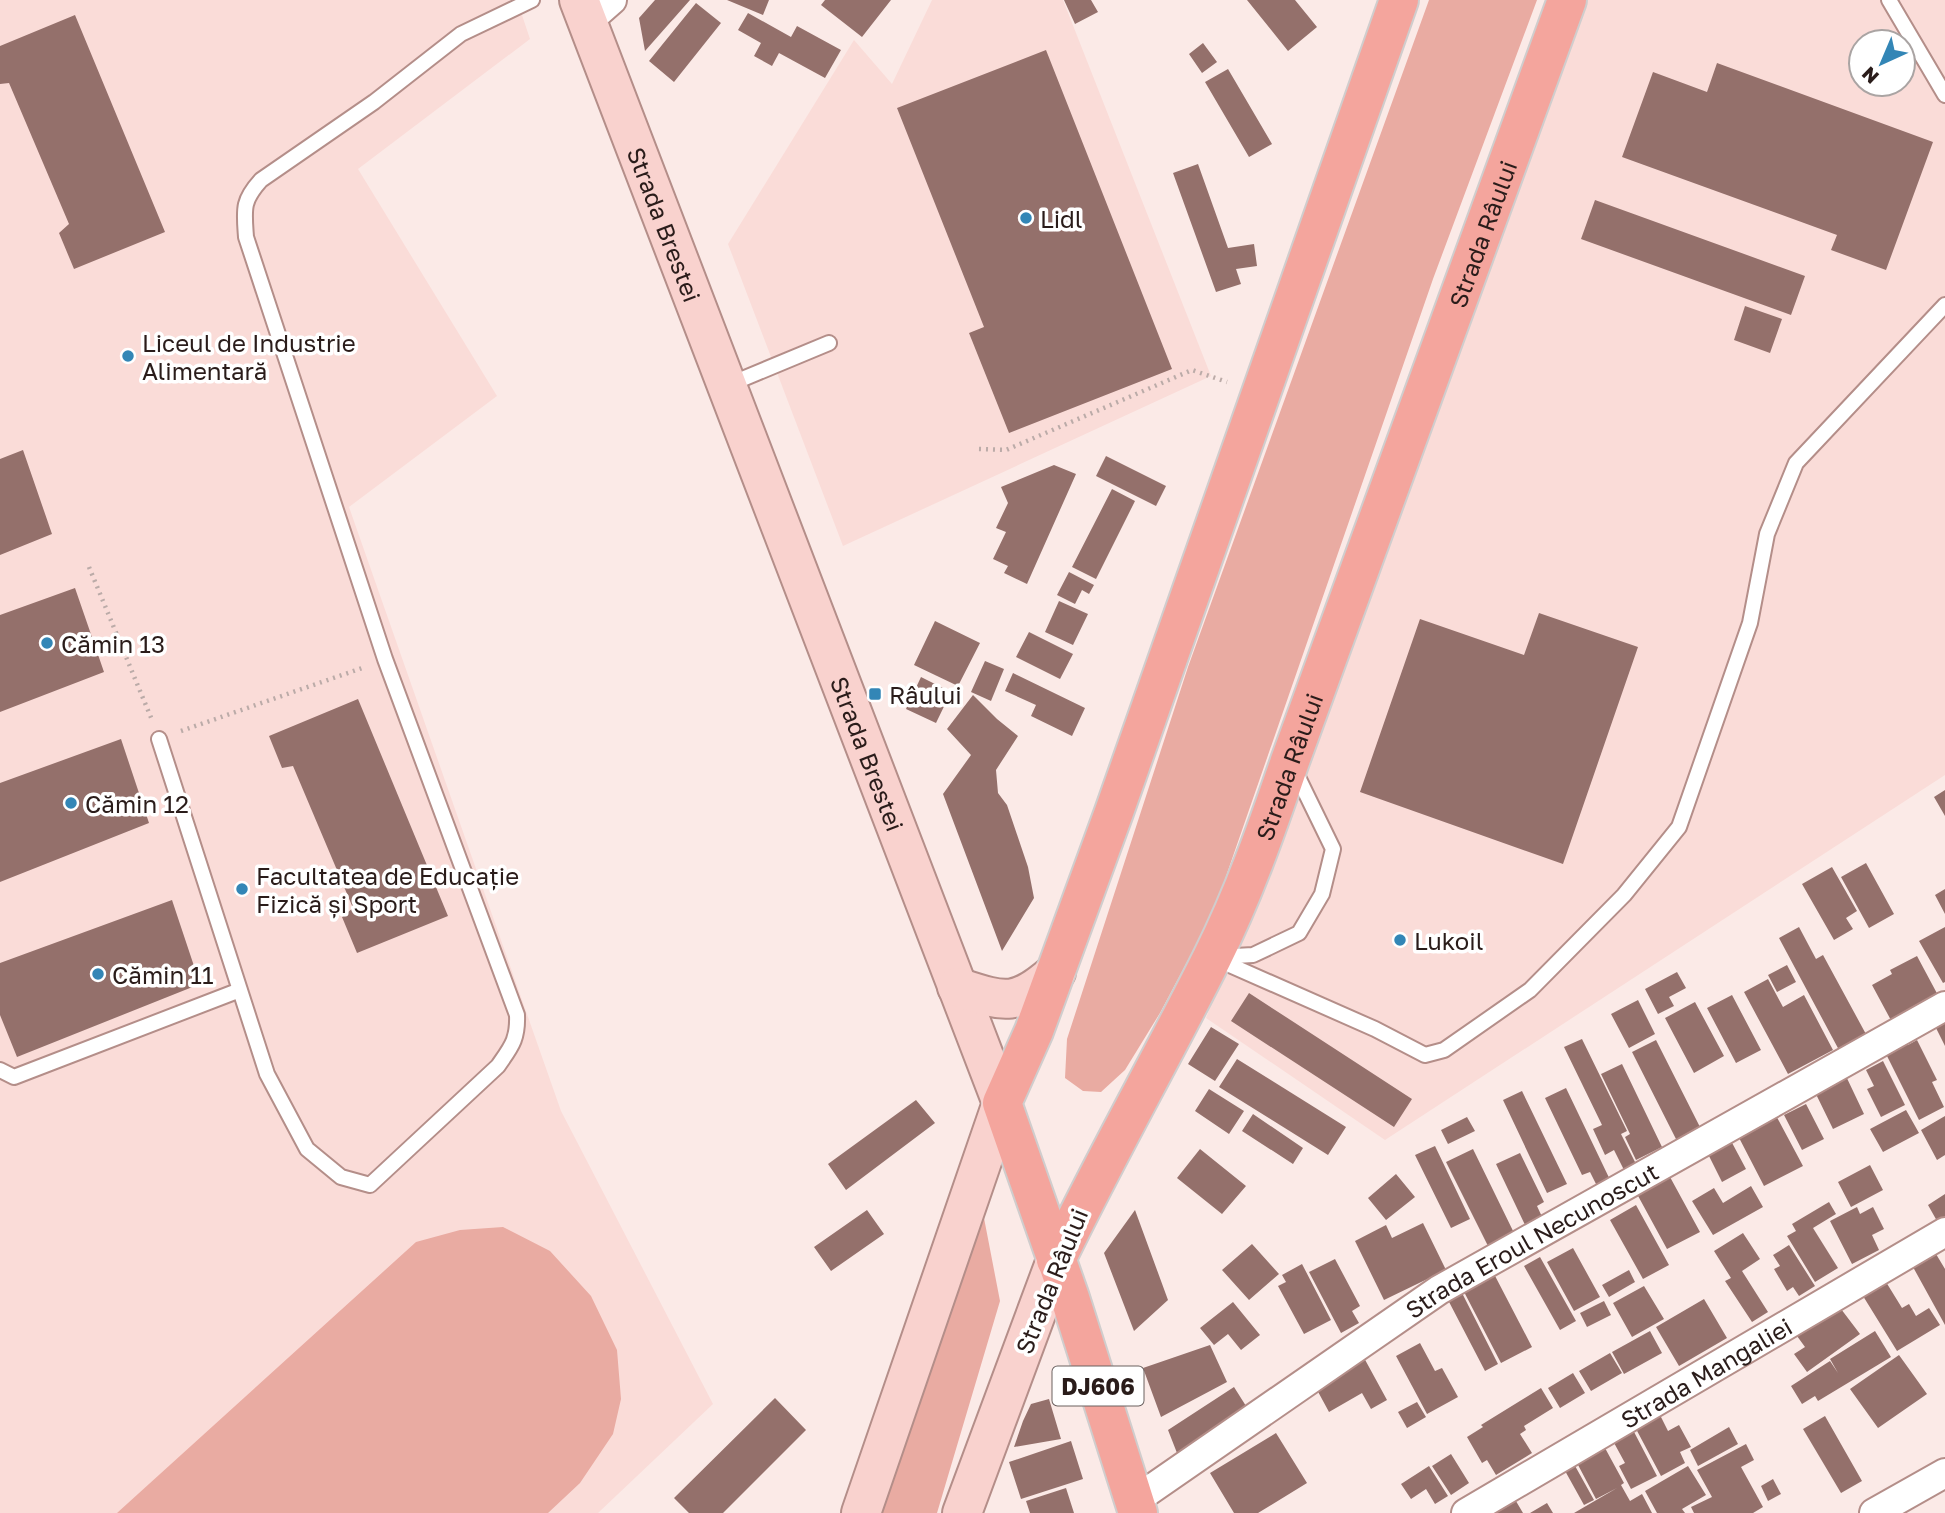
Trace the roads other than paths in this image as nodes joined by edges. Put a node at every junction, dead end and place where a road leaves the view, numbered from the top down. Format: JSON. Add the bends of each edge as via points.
{"nodes":[{"id":1,"x":533,"y":0,"type":"edge"},
{"id":2,"x":1399,"y":0,"type":"edge"},
{"id":3,"x":1567,"y":0,"type":"edge"},
{"id":4,"x":1889,"y":0,"type":"edge"},
{"id":5,"x":592,"y":7,"type":"edge"},
{"id":6,"x":1945,"y":96,"type":"edge"},
{"id":7,"x":1945,"y":305,"type":"edge"},
{"id":8,"x":829,"y":343,"type":"dead end"},
{"id":9,"x":726,"y":386,"type":"junction"},
{"id":10,"x":159,"y":739,"type":"road end"},
{"id":11,"x":1290,"y":761,"type":"junction"},
{"id":12,"x":1213,"y":957,"type":"junction"},
{"id":13,"x":1056,"y":972,"type":"junction"},
{"id":14,"x":957,"y":987,"type":"junction"},
{"id":15,"x":240,"y":990,"type":"junction"},
{"id":16,"x":1945,"y":1006,"type":"edge"},
{"id":17,"x":0,"y":1070,"type":"edge"},
{"id":18,"x":1002,"y":1103,"type":"junction"},
{"id":19,"x":1945,"y":1232,"type":"edge"},
{"id":20,"x":1056,"y":1260,"type":"junction"},
{"id":21,"x":1945,"y":1473,"type":"edge"},
{"id":22,"x":1136,"y":1507,"type":"edge"},
{"id":23,"x":861,"y":1513,"type":"edge"},
{"id":24,"x":962,"y":1513,"type":"edge"},
{"id":25,"x":1466,"y":1513,"type":"edge"},
{"id":26,"x":1874,"y":1513,"type":"edge"}],
"edges":[{"from":1,"to":15,"type":"lane","via":[[461,34],[374,102],[261,180],[244,210],[246,237],[385,659],[517,1015],[517,1032],[498,1066],[370,1185],[341,1177],[307,1149],[267,1074]]},
{"from":2,"to":13,"type":"main road"},
{"from":3,"to":11,"type":"main road","name":"Strada Râului"},
{"from":4,"to":6,"type":"lane"},
{"from":5,"to":9,"type":"main road","name":"Strada Brestei","number":"DJ606"},
{"from":7,"to":12,"type":"lane","via":[[1796,463],[1767,534],[1750,623],[1679,827],[1624,895],[1531,990],[1444,1051],[1425,1055]]},
{"from":8,"to":9,"type":"lane"},
{"from":9,"to":14,"type":"main road","name":"Strada Brestei","number":"DJ606"},
{"from":10,"to":15,"type":"lane"},
{"from":11,"to":12,"type":"main road","name":"Strada Râului","via":[[1257,857]]},
{"from":11,"to":12,"type":"lane","via":[[1333,849],[1322,894],[1299,933],[1253,955]]},
{"from":12,"to":20,"type":"main road","name":"Strada Râului"},
{"from":13,"to":14,"type":"main road","via":[[1035,990],[1001,1000]]},
{"from":13,"to":18,"type":"main road"},
{"from":14,"to":18,"type":"main road","name":"Strada Brestei","number":"DJ606"},
{"from":15,"to":17,"type":"lane","via":[[14,1077]]},
{"from":16,"to":22,"type":"street","name":"Strada Eroul Necunoscut","via":[[1439,1290]]},
{"from":18,"to":20,"type":"main road","name":"Strada Brestei","number":"DJ606"},
{"from":18,"to":23,"type":"main road"},
{"from":19,"to":25,"type":"street","name":"Strada Mangaliei"},
{"from":20,"to":22,"type":"main road","name":"Strada Brestei","number":"DJ606"},
{"from":20,"to":24,"type":"main road","name":"Strada Râului"},
{"from":21,"to":26,"type":"street"}]}
